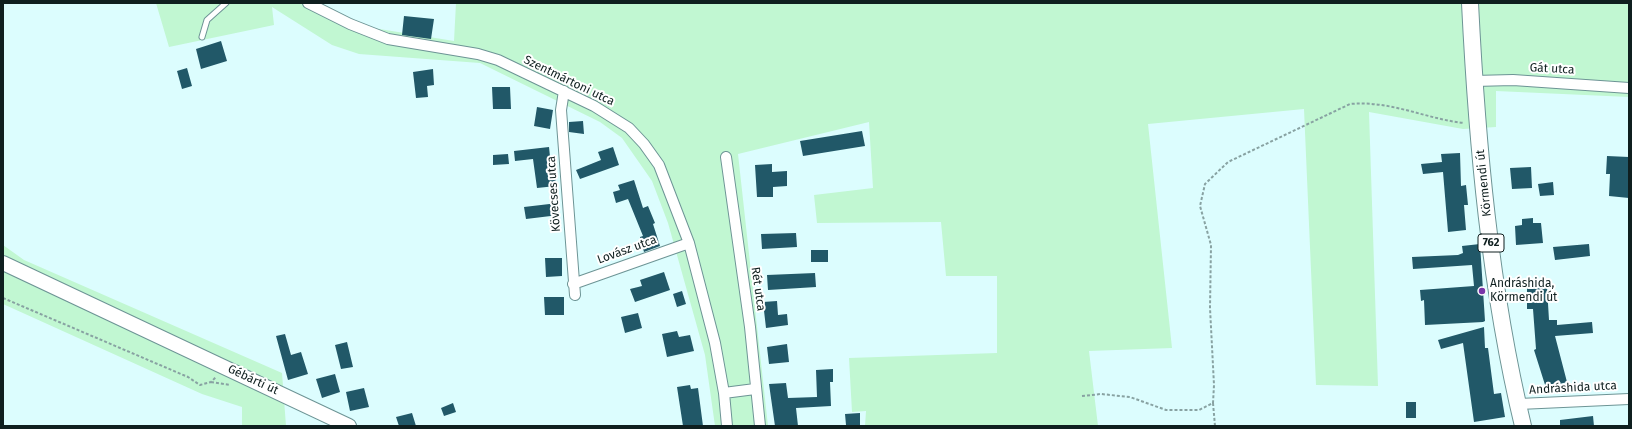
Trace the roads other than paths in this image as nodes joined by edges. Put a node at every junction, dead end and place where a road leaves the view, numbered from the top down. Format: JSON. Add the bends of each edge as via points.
{"nodes":[{"id":1,"x":226,"y":3,"type":"edge"},
{"id":2,"x":308,"y":3,"type":"edge"},
{"id":3,"x":1470,"y":3,"type":"edge"},
{"id":4,"x":202,"y":37,"type":"dead end"},
{"id":5,"x":1474,"y":81,"type":"junction"},
{"id":6,"x":1629,"y":88,"type":"edge"},
{"id":7,"x":564,"y":92,"type":"junction"},
{"id":8,"x":726,"y":157,"type":"dead end"},
{"id":9,"x":689,"y":243,"type":"junction"},
{"id":10,"x":3,"y":263,"type":"edge"},
{"id":11,"x":573,"y":284,"type":"junction"},
{"id":12,"x":575,"y":295,"type":"dead end"},
{"id":13,"x":755,"y":388,"type":"junction"},
{"id":14,"x":724,"y":392,"type":"junction"},
{"id":15,"x":1629,"y":399,"type":"edge"},
{"id":16,"x":1519,"y":404,"type":"junction"},
{"id":17,"x":1520,"y":425,"type":"edge"},
{"id":18,"x":349,"y":426,"type":"edge"},
{"id":19,"x":727,"y":426,"type":"edge"},
{"id":20,"x":760,"y":426,"type":"edge"}],
"edges":[{"from":1,"to":4,"type":"lane","via":[[207,20]]},
{"from":2,"to":7,"type":"street","name":"Szentmártoni utca","via":[[388,39],[478,54],[498,60]]},
{"from":3,"to":5,"type":"main road","number":"762"},
{"from":5,"to":6,"type":"street","name":"Gát utca","via":[[1513,80]]},
{"from":5,"to":16,"type":"main road","name":"Körmendi út","number":"762","via":[[1496,276]]},
{"from":7,"to":9,"type":"street","name":"Szentmártoni utca","via":[[616,119],[644,144],[660,165]]},
{"from":7,"to":11,"type":"street","name":"Kövecses utca","via":[[561,110]]},
{"from":8,"to":13,"type":"street","name":"Rét utca","via":[[750,327]]},
{"from":9,"to":11,"type":"street","name":"Lovász utca"},
{"from":9,"to":14,"type":"street","name":"Szentmártoni utca","via":[[715,343]]},
{"from":10,"to":18,"type":"main road","name":"Gébárti út"},
{"from":11,"to":12,"type":"street","name":"Kövecses utca"},
{"from":13,"to":14,"type":"street"},
{"from":13,"to":20,"type":"street","name":"Rét utca"},
{"from":14,"to":19,"type":"street","name":"Szentmártoni utca"},
{"from":15,"to":16,"type":"street","name":"Andráshida utca"},
{"from":16,"to":17,"type":"main road","name":"Körmendi út","number":"762"}]}
